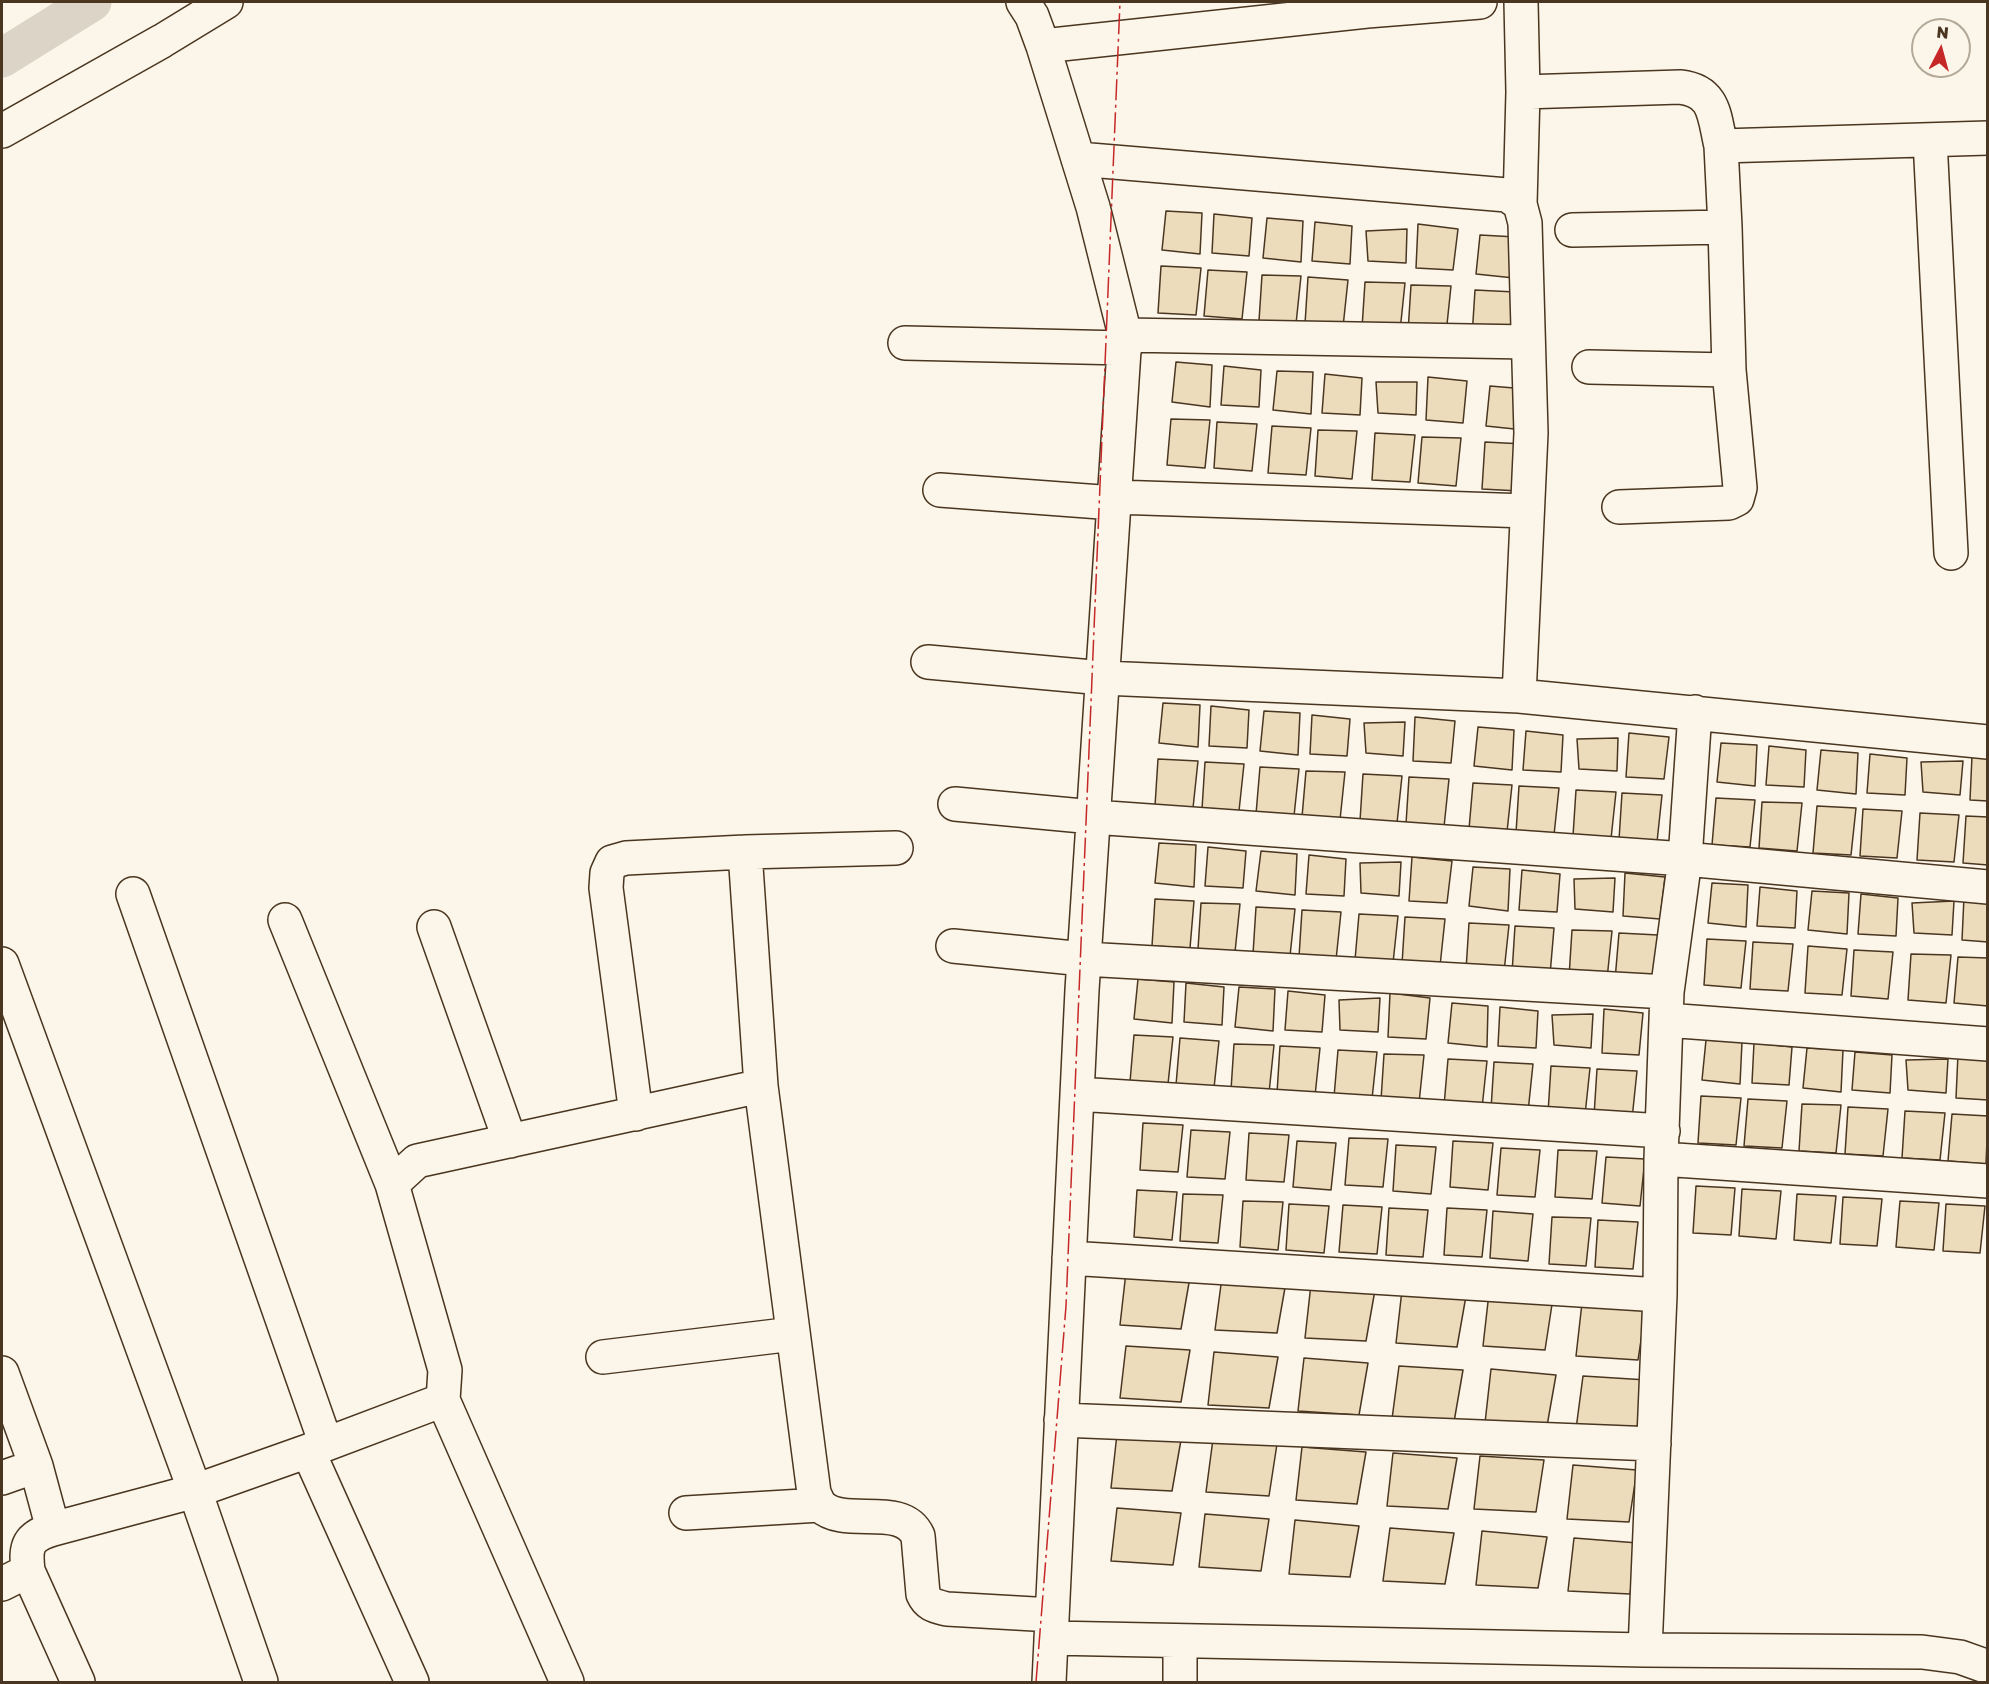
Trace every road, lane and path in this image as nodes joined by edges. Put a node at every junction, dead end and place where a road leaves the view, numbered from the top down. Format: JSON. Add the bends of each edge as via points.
{"nodes":[{"id":1,"x":226,"y":2,"type":"edge"},
{"id":2,"x":1023,"y":2,"type":"edge"},
{"id":3,"x":1480,"y":2,"type":"edge"},
{"id":4,"x":1521,"y":2,"type":"edge"},
{"id":5,"x":1366,"y":6,"type":"edge"},
{"id":6,"x":1225,"y":14,"type":"edge"},
{"id":7,"x":1043,"y":46,"type":"junction"},
{"id":8,"x":1522,"y":92,"type":"junction"},
{"id":9,"x":2,"y":131,"type":"edge"},
{"id":10,"x":1988,"y":138,"type":"edge"},
{"id":11,"x":1930,"y":140,"type":"junction"},
{"id":12,"x":1720,"y":146,"type":"junction"},
{"id":13,"x":1078,"y":159,"type":"junction"},
{"id":14,"x":1520,"y":204,"type":"junction"},
{"id":15,"x":1725,"y":227,"type":"junction"},
{"id":16,"x":1572,"y":230,"type":"dead end"},
{"id":17,"x":1125,"y":342,"type":"junction"},
{"id":18,"x":1528,"y":342,"type":"junction"},
{"id":19,"x":905,"y":343,"type":"dead end"},
{"id":20,"x":1589,"y":367,"type":"dead end"},
{"id":21,"x":1729,"y":370,"type":"junction"},
{"id":22,"x":940,"y":490,"type":"dead end"},
{"id":23,"x":1114,"y":500,"type":"junction"},
{"id":24,"x":1619,"y":507,"type":"dead end"},
{"id":25,"x":1527,"y":511,"type":"junction"},
{"id":26,"x":1952,"y":554,"type":"dead end"},
{"id":27,"x":928,"y":662,"type":"dead end"},
{"id":28,"x":1103,"y":678,"type":"junction"},
{"id":29,"x":1519,"y":696,"type":"junction"},
{"id":30,"x":1695,"y":712,"type":"junction"},
{"id":31,"x":1988,"y":742,"type":"edge"},
{"id":32,"x":955,"y":804,"type":"dead end"},
{"id":33,"x":1093,"y":817,"type":"junction"},
{"id":34,"x":896,"y":848,"type":"dead end"},
{"id":35,"x":745,"y":852,"type":"junction"},
{"id":36,"x":1685,"y":860,"type":"junction"},
{"id":37,"x":1988,"y":887,"type":"edge"},
{"id":38,"x":134,"y":894,"type":"dead end"},
{"id":39,"x":285,"y":920,"type":"dead end"},
{"id":40,"x":434,"y":927,"type":"dead end"},
{"id":41,"x":953,"y":946,"type":"dead end"},
{"id":42,"x":1084,"y":959,"type":"junction"},
{"id":43,"x":2,"y":964,"type":"edge"},
{"id":44,"x":1666,"y":1006,"type":"junction"},
{"id":45,"x":1988,"y":1044,"type":"edge"},
{"id":46,"x":761,"y":1086,"type":"junction"},
{"id":47,"x":1077,"y":1094,"type":"junction"},
{"id":48,"x":636,"y":1114,"type":"junction"},
{"id":49,"x":510,"y":1141,"type":"junction"},
{"id":50,"x":1662,"y":1145,"type":"junction"},
{"id":51,"x":1988,"y":1181,"type":"edge"},
{"id":52,"x":392,"y":1184,"type":"junction"},
{"id":53,"x":1069,"y":1258,"type":"junction"},
{"id":54,"x":1660,"y":1295,"type":"junction"},
{"id":55,"x":793,"y":1334,"type":"junction"},
{"id":56,"x":603,"y":1357,"type":"dead end"},
{"id":57,"x":2,"y":1373,"type":"edge"},
{"id":58,"x":443,"y":1400,"type":"junction"},
{"id":59,"x":1061,"y":1420,"type":"junction"},
{"id":60,"x":1654,"y":1444,"type":"junction"},
{"id":61,"x":317,"y":1448,"type":"junction"},
{"id":62,"x":36,"y":1466,"type":"junction"},
{"id":63,"x":2,"y":1478,"type":"edge"},
{"id":64,"x":195,"y":1491,"type":"junction"},
{"id":65,"x":820,"y":1505,"type":"junction"},
{"id":66,"x":686,"y":1513,"type":"dead end"},
{"id":67,"x":53,"y":1529,"type":"junction"},
{"id":68,"x":15,"y":1578,"type":"edge"},
{"id":69,"x":1052,"y":1626,"type":"junction"},
{"id":70,"x":1180,"y":1641,"type":"junction"},
{"id":71,"x":1645,"y":1650,"type":"junction"},
{"id":72,"x":1988,"y":1667,"type":"edge"},
{"id":73,"x":78,"y":1683,"type":"edge"},
{"id":74,"x":261,"y":1683,"type":"edge"},
{"id":75,"x":412,"y":1683,"type":"edge"},
{"id":76,"x":567,"y":1683,"type":"edge"},
{"id":77,"x":1049,"y":1683,"type":"edge"},
{"id":78,"x":1180,"y":1683,"type":"edge"}],
"edges":[{"from":1,"to":9,"type":"street"},
{"from":2,"to":7,"type":"street"},
{"from":3,"to":5,"type":"street"},
{"from":4,"to":8,"type":"street"},
{"from":5,"to":6,"type":"street"},
{"from":6,"to":7,"type":"street"},
{"from":7,"to":13,"type":"street"},
{"from":8,"to":12,"type":"street","via":[[1693,88],[1704,94],[1710,105]]},
{"from":8,"to":14,"type":"street"},
{"from":10,"to":11,"type":"street"},
{"from":11,"to":12,"type":"street"},
{"from":11,"to":26,"type":"street"},
{"from":12,"to":15,"type":"street"},
{"from":13,"to":14,"type":"street","via":[[1506,195]]},
{"from":13,"to":17,"type":"street"},
{"from":14,"to":18,"type":"street","via":[[1525,223]]},
{"from":15,"to":16,"type":"street"},
{"from":15,"to":21,"type":"street"},
{"from":17,"to":18,"type":"street"},
{"from":17,"to":19,"type":"street"},
{"from":17,"to":23,"type":"street"},
{"from":18,"to":25,"type":"street","via":[[1531,433]]},
{"from":20,"to":21,"type":"street"},
{"from":21,"to":24,"type":"street","via":[[1740,488],[1737,499],[1729,503]]},
{"from":22,"to":23,"type":"street"},
{"from":23,"to":25,"type":"street"},
{"from":23,"to":28,"type":"street"},
{"from":25,"to":29,"type":"street"},
{"from":27,"to":28,"type":"street"},
{"from":28,"to":29,"type":"street"},
{"from":28,"to":33,"type":"street"},
{"from":29,"to":30,"type":"street"},
{"from":30,"to":31,"type":"street"},
{"from":30,"to":36,"type":"street"},
{"from":32,"to":33,"type":"street"},
{"from":33,"to":36,"type":"street"},
{"from":33,"to":42,"type":"street"},
{"from":34,"to":35,"type":"street"},
{"from":35,"to":46,"type":"street"},
{"from":35,"to":48,"type":"street","via":[[626,858],[612,862],[607,873]]},
{"from":36,"to":37,"type":"street"},
{"from":36,"to":44,"type":"street"},
{"from":38,"to":61,"type":"street"},
{"from":39,"to":52,"type":"street"},
{"from":40,"to":49,"type":"street"},
{"from":41,"to":42,"type":"street"},
{"from":42,"to":44,"type":"street"},
{"from":42,"to":47,"type":"street"},
{"from":43,"to":64,"type":"street"},
{"from":44,"to":45,"type":"street"},
{"from":44,"to":50,"type":"street"},
{"from":46,"to":48,"type":"street"},
{"from":46,"to":55,"type":"street"},
{"from":47,"to":50,"type":"street"},
{"from":47,"to":53,"type":"street"},
{"from":48,"to":49,"type":"street"},
{"from":49,"to":52,"type":"street","via":[[417,1161]]},
{"from":50,"to":51,"type":"street"},
{"from":50,"to":54,"type":"street"},
{"from":52,"to":58,"type":"street","via":[[444,1370]]},
{"from":53,"to":54,"type":"street"},
{"from":53,"to":59,"type":"street"},
{"from":54,"to":60,"type":"street"},
{"from":55,"to":56,"type":"street"},
{"from":55,"to":65,"type":"street","via":[[814,1493]]},
{"from":57,"to":62,"type":"street"},
{"from":58,"to":61,"type":"street"},
{"from":58,"to":76,"type":"street"},
{"from":59,"to":60,"type":"street"},
{"from":59,"to":69,"type":"street"},
{"from":60,"to":71,"type":"street"},
{"from":61,"to":64,"type":"street"},
{"from":61,"to":75,"type":"street"},
{"from":62,"to":63,"type":"street"},
{"from":62,"to":67,"type":"street"},
{"from":64,"to":67,"type":"street"},
{"from":64,"to":74,"type":"street"},
{"from":65,"to":66,"type":"street"},
{"from":65,"to":69,"type":"street","via":[[842,1514],[908,1523],[918,1536],[927,1602],[946,1609]]},
{"from":67,"to":68,"type":"street","via":[[30,1541]]},
{"from":68,"to":73,"type":"street"},
{"from":69,"to":70,"type":"street"},
{"from":69,"to":77,"type":"street"},
{"from":70,"to":71,"type":"street"},
{"from":70,"to":78,"type":"street"},
{"from":71,"to":72,"type":"street","via":[[1922,1652],[1960,1657]]}]}
